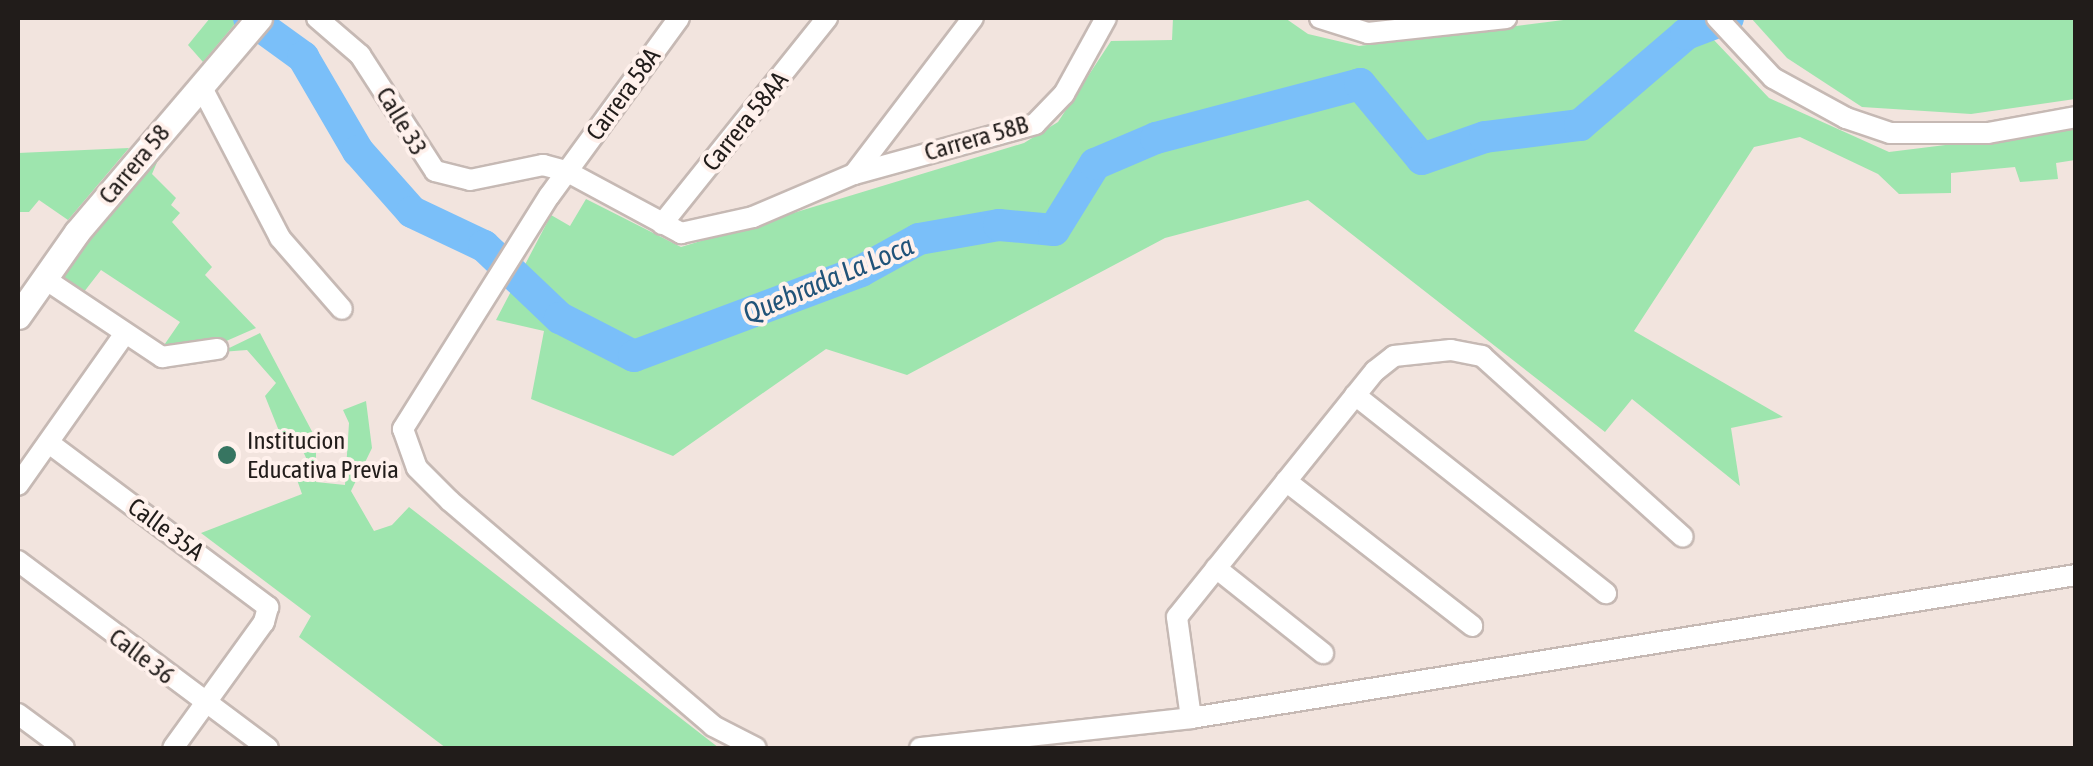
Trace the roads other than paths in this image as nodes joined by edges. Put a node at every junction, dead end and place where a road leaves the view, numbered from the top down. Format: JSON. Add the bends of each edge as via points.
{"nodes":[{"id":1,"x":259,"y":18,"type":"edge"},
{"id":2,"x":316,"y":18,"type":"edge"},
{"id":3,"x":679,"y":18,"type":"edge"},
{"id":4,"x":827,"y":18,"type":"edge"},
{"id":5,"x":973,"y":18,"type":"edge"},
{"id":6,"x":1106,"y":18,"type":"edge"},
{"id":7,"x":1320,"y":18,"type":"edge"},
{"id":8,"x":1506,"y":18,"type":"edge"},
{"id":9,"x":1717,"y":18,"type":"edge"},
{"id":10,"x":1470,"y":20,"type":"edge"},
{"id":11,"x":1367,"y":25,"type":"edge"},
{"id":12,"x":201,"y":86,"type":"junction"},
{"id":13,"x":2076,"y":117,"type":"edge"},
{"id":14,"x":566,"y":171,"type":"junction"},
{"id":15,"x":854,"y":174,"type":"junction"},
{"id":16,"x":662,"y":224,"type":"junction"},
{"id":17,"x":44,"y":278,"type":"junction"},
{"id":18,"x":342,"y":309,"type":"dead end"},
{"id":19,"x":18,"y":316,"type":"edge"},
{"id":20,"x":123,"y":336,"type":"junction"},
{"id":21,"x":217,"y":350,"type":"dead end"},
{"id":22,"x":1355,"y":395,"type":"junction"},
{"id":23,"x":49,"y":443,"type":"junction"},
{"id":24,"x":1286,"y":481,"type":"junction"},
{"id":25,"x":18,"y":485,"type":"edge"},
{"id":26,"x":1683,"y":537,"type":"dead end"},
{"id":27,"x":18,"y":560,"type":"edge"},
{"id":28,"x":1216,"y":568,"type":"junction"},
{"id":29,"x":2076,"y":575,"type":"edge"},
{"id":30,"x":1606,"y":592,"type":"dead end"},
{"id":31,"x":1472,"y":626,"type":"dead end"},
{"id":32,"x":1323,"y":653,"type":"dead end"},
{"id":33,"x":205,"y":704,"type":"junction"},
{"id":34,"x":18,"y":714,"type":"edge"},
{"id":35,"x":1191,"y":718,"type":"junction"},
{"id":36,"x":64,"y":748,"type":"edge"},
{"id":37,"x":173,"y":748,"type":"edge"},
{"id":38,"x":268,"y":748,"type":"edge"},
{"id":39,"x":756,"y":748,"type":"edge"},
{"id":40,"x":920,"y":748,"type":"edge"}],
"edges":[{"from":1,"to":12,"type":"main road","name":"Carrera 58"},
{"from":2,"to":14,"type":"street","name":"Calle 33","via":[[360,56],[435,171],[470,180],[542,165]]},
{"from":3,"to":14,"type":"street","name":"Carrera 58A"},
{"from":4,"to":16,"type":"street","name":"Carrera 58AA"},
{"from":5,"to":15,"type":"street","name":"Carrera 58B"},
{"from":6,"to":15,"type":"street","name":"Carrera 58B","via":[[1064,94],[1035,124]]},
{"from":7,"to":11,"type":"street"},
{"from":8,"to":10,"type":"street"},
{"from":9,"to":13,"type":"street","via":[[1773,78],[1846,118],[1890,133],[1988,133]]},
{"from":10,"to":11,"type":"street"},
{"from":12,"to":17,"type":"main road","name":"Carrera 58"},
{"from":12,"to":18,"type":"street","via":[[280,238]]},
{"from":14,"to":16,"type":"street","name":"Carrera 58B"},
{"from":14,"to":39,"type":"street","name":"Carrera 58A","via":[[482,310],[410,409],[403,430],[417,468],[713,726]]},
{"from":15,"to":16,"type":"street","name":"Carrera 58B","via":[[702,230],[681,233]]},
{"from":17,"to":19,"type":"main road","name":"Carrera 58"},
{"from":17,"to":20,"type":"street"},
{"from":20,"to":21,"type":"street","via":[[177,360]]},
{"from":20,"to":23,"type":"street"},
{"from":22,"to":24,"type":"street"},
{"from":22,"to":26,"type":"street","via":[[1394,356],[1471,350]]},
{"from":22,"to":30,"type":"street"},
{"from":23,"to":25,"type":"street"},
{"from":23,"to":33,"type":"street","name":"Calle 35A","via":[[268,607]]},
{"from":24,"to":28,"type":"street"},
{"from":24,"to":31,"type":"street"},
{"from":27,"to":33,"type":"street","name":"Calle 36"},
{"from":28,"to":32,"type":"street"},
{"from":28,"to":35,"type":"street","via":[[1174,625]]},
{"from":29,"to":35,"type":"street"},
{"from":33,"to":37,"type":"street"},
{"from":33,"to":38,"type":"street","name":"Calle 36"},
{"from":34,"to":36,"type":"street"},
{"from":35,"to":40,"type":"street"}]}
